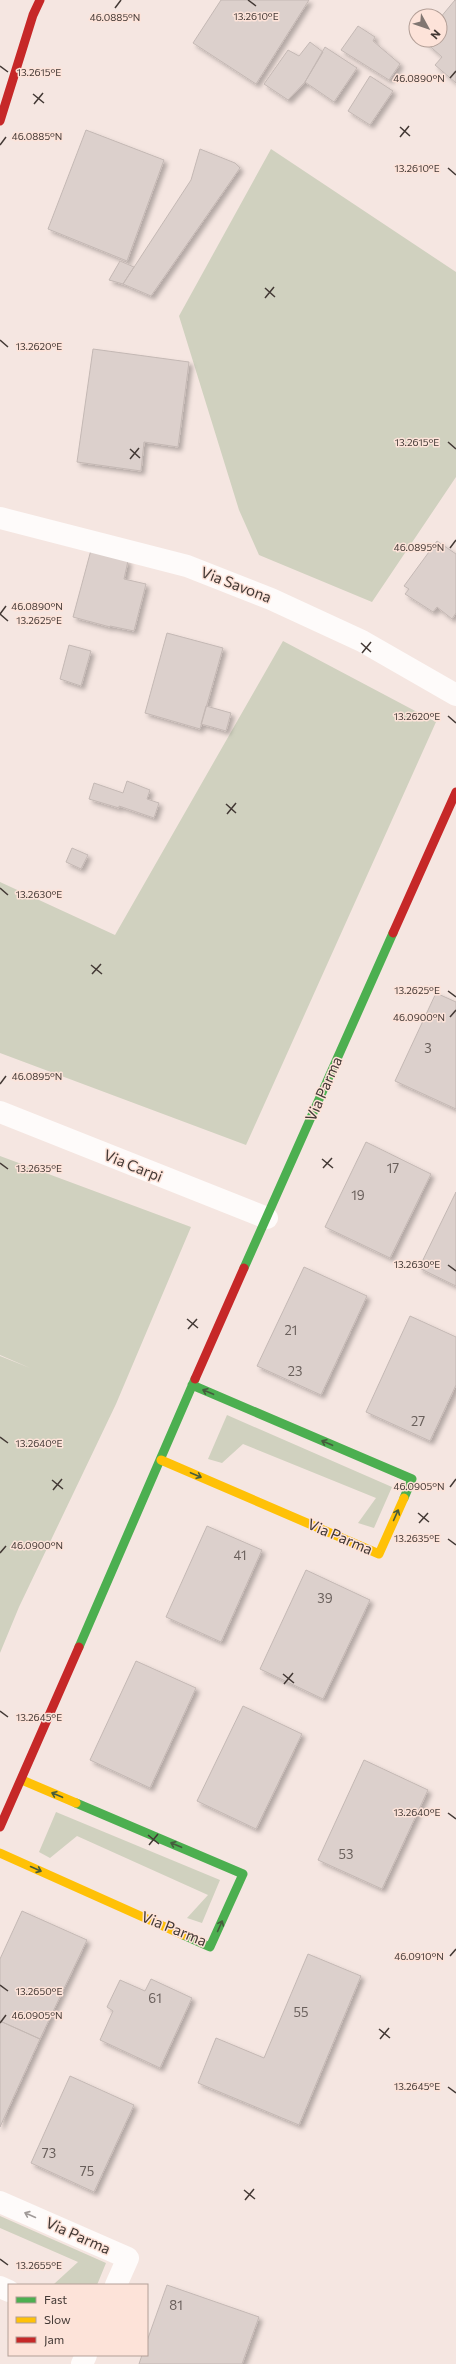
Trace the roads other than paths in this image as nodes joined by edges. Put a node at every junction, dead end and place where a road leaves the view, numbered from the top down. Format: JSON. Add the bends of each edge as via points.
{"nodes":[{"id":1,"x":40,"y":0,"type":"edge"},
{"id":2,"x":0,"y":120,"type":"edge"},
{"id":3,"x":0,"y":518,"type":"edge"},
{"id":4,"x":456,"y":695,"type":"edge"},
{"id":5,"x":456,"y":792,"type":"edge"},
{"id":6,"x":0,"y":1112,"type":"edge"},
{"id":7,"x":268,"y":1218,"type":"junction"},
{"id":8,"x":192,"y":1385,"type":"junction"},
{"id":9,"x":160,"y":1460,"type":"junction"},
{"id":10,"x":22,"y":1780,"type":"junction"},
{"id":11,"x":0,"y":1827,"type":"edge"},
{"id":12,"x":0,"y":1853,"type":"edge"},
{"id":13,"x":0,"y":2202,"type":"edge"},
{"id":14,"x":116,"y":2284,"type":"edge"}],
"edges":[{"from":1,"to":2,"type":"street"},
{"from":3,"to":4,"type":"street","name":"Via Savona","via":[[187,566],[271,599],[362,641]]},
{"from":5,"to":7,"type":"street","name":"Via Parma"},
{"from":6,"to":7,"type":"street","name":"Via Carpi"},
{"from":7,"to":8,"type":"street","name":"Via Parma"},
{"from":8,"to":9,"type":"street","name":"Via Parma"},
{"from":9,"to":8,"type":"street","name":"Via Parma","one_way":true,"via":[[379,1554],[412,1480]]},
{"from":9,"to":10,"type":"street","name":"Via Parma"},
{"from":10,"to":11,"type":"street","name":"Via Parma"},
{"from":12,"to":10,"type":"street","name":"Via Parma","one_way":true,"via":[[210,1947],[243,1874]]},
{"from":14,"to":13,"type":"street","name":"Via Parma","one_way":true,"via":[[128,2258]]}]}
